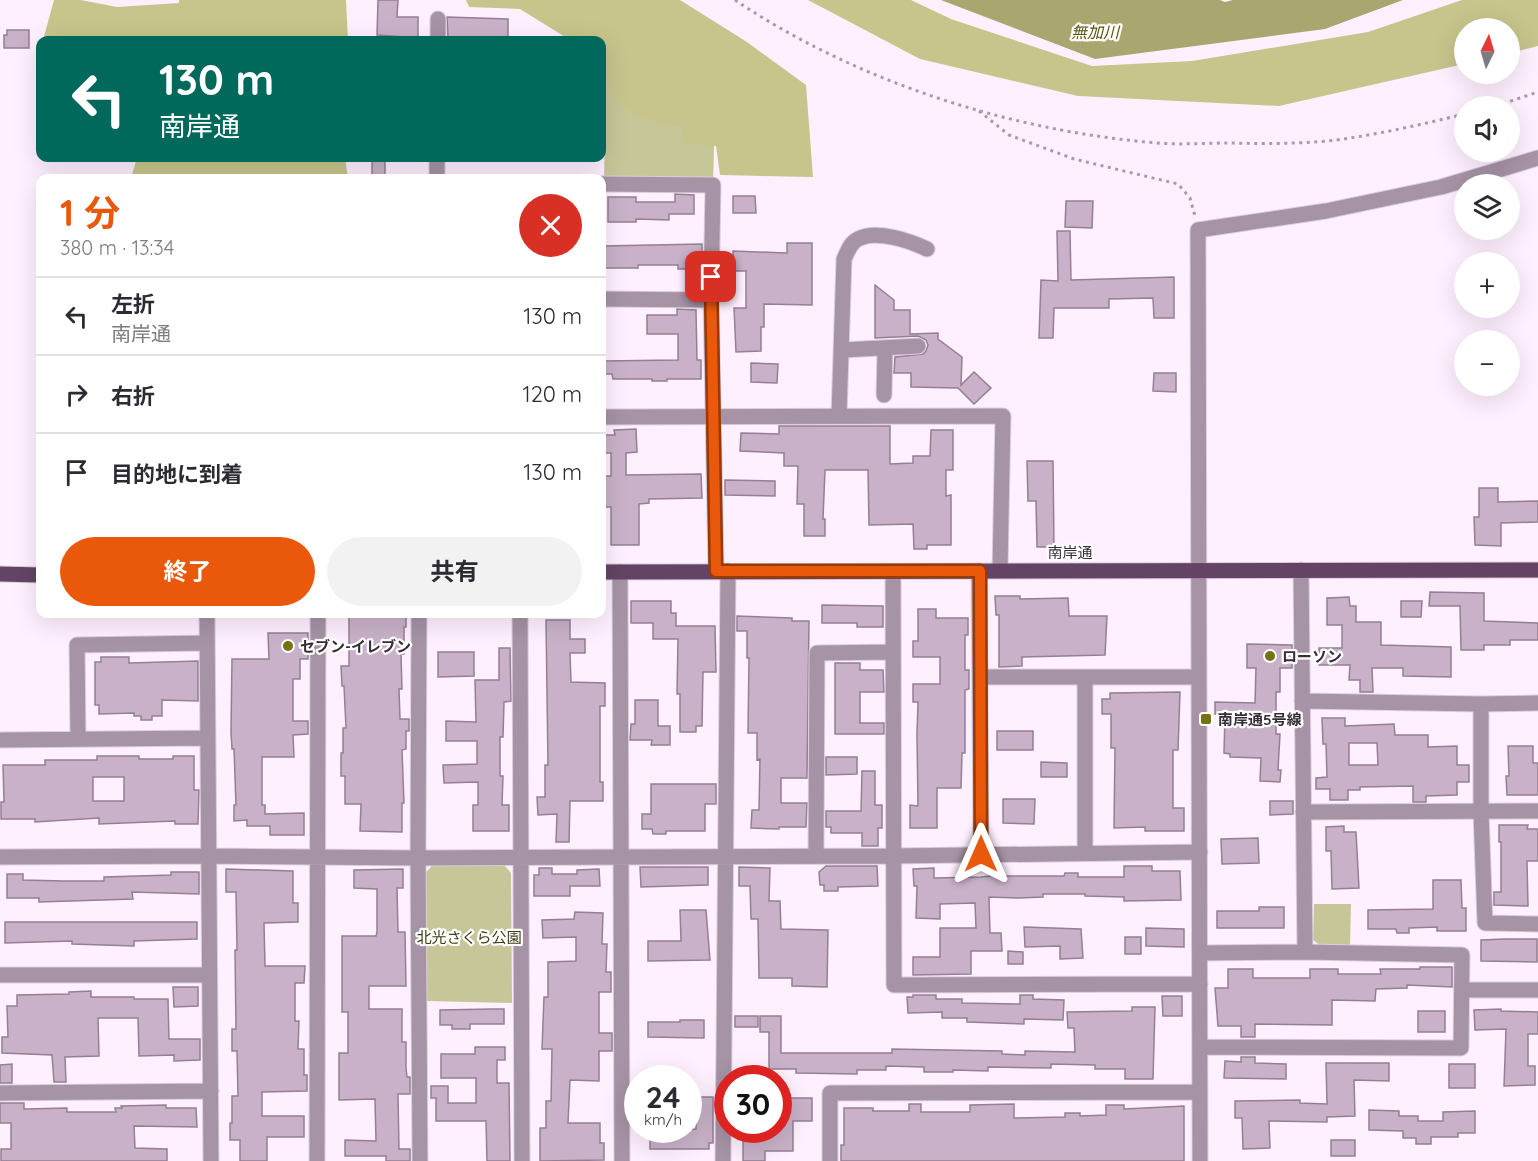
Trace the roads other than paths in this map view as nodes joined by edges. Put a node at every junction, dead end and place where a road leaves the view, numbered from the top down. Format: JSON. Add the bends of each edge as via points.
{"nodes":[{"id":1,"x":438,"y":19,"type":"dead end"},
{"id":2,"x":438,"y":36,"type":"edge"},
{"id":3,"x":1538,"y":158,"type":"edge"},
{"id":4,"x":606,"y":184,"type":"edge"},
{"id":5,"x":927,"y":249,"type":"dead end"},
{"id":6,"x":606,"y":299,"type":"edge"},
{"id":7,"x":711,"y":300,"type":"junction"},
{"id":8,"x":918,"y":346,"type":"dead end"},
{"id":9,"x":885,"y":348,"type":"junction"},
{"id":10,"x":842,"y":350,"type":"junction"},
{"id":11,"x":884,"y":395,"type":"dead end"},
{"id":12,"x":840,"y":416,"type":"junction"},
{"id":13,"x":606,"y":417,"type":"edge"},
{"id":14,"x":712,"y":417,"type":"junction"},
{"id":15,"x":1000,"y":570,"type":"junction"},
{"id":16,"x":1198,"y":570,"type":"junction"},
{"id":17,"x":1301,"y":570,"type":"junction"},
{"id":18,"x":1538,"y":570,"type":"edge"},
{"id":19,"x":722,"y":571,"type":"junction"},
{"id":20,"x":980,"y":571,"type":"junction"},
{"id":21,"x":606,"y":572,"type":"edge"},
{"id":22,"x":620,"y":572,"type":"junction"},
{"id":23,"x":893,"y":572,"type":"junction"},
{"id":24,"x":0,"y":574,"type":"edge"},
{"id":25,"x":36,"y":575,"type":"edge"},
{"id":26,"x":207,"y":618,"type":"edge"},
{"id":27,"x":318,"y":618,"type":"edge"},
{"id":28,"x":419,"y":618,"type":"edge"},
{"id":29,"x":520,"y":618,"type":"edge"},
{"id":30,"x":207,"y":643,"type":"junction"},
{"id":31,"x":893,"y":652,"type":"junction"},
{"id":32,"x":980,"y":677,"type":"junction"},
{"id":33,"x":1085,"y":677,"type":"junction"},
{"id":34,"x":1199,"y":677,"type":"junction"},
{"id":35,"x":1302,"y":701,"type":"junction"},
{"id":36,"x":1538,"y":703,"type":"edge"},
{"id":37,"x":1481,"y":704,"type":"junction"},
{"id":38,"x":208,"y":738,"type":"junction"},
{"id":39,"x":78,"y":739,"type":"junction"},
{"id":40,"x":0,"y":740,"type":"edge"},
{"id":41,"x":1303,"y":812,"type":"junction"},
{"id":42,"x":1481,"y":812,"type":"junction"},
{"id":43,"x":1538,"y":812,"type":"edge"},
{"id":44,"x":1200,"y":852,"type":"junction"},
{"id":45,"x":981,"y":854,"type":"junction"},
{"id":46,"x":1085,"y":854,"type":"junction"},
{"id":47,"x":209,"y":856,"type":"junction"},
{"id":48,"x":622,"y":856,"type":"junction"},
{"id":49,"x":725,"y":856,"type":"junction"},
{"id":50,"x":816,"y":856,"type":"junction"},
{"id":51,"x":893,"y":856,"type":"junction"},
{"id":52,"x":0,"y":857,"type":"edge"},
{"id":53,"x":318,"y":857,"type":"junction"},
{"id":54,"x":522,"y":857,"type":"junction"},
{"id":55,"x":418,"y":858,"type":"junction"},
{"id":56,"x":1538,"y":924,"type":"edge"},
{"id":57,"x":1305,"y":952,"type":"junction"},
{"id":58,"x":1200,"y":953,"type":"junction"},
{"id":59,"x":0,"y":975,"type":"edge"},
{"id":60,"x":208,"y":975,"type":"junction"},
{"id":61,"x":1200,"y":984,"type":"junction"},
{"id":62,"x":1462,"y":990,"type":"junction"},
{"id":63,"x":1538,"y":990,"type":"edge"},
{"id":64,"x":1201,"y":1047,"type":"junction"},
{"id":65,"x":211,"y":1091,"type":"junction"},
{"id":66,"x":1200,"y":1092,"type":"junction"},
{"id":67,"x":0,"y":1093,"type":"edge"},
{"id":68,"x":212,"y":1161,"type":"edge"},
{"id":69,"x":317,"y":1161,"type":"edge"},
{"id":70,"x":420,"y":1161,"type":"edge"},
{"id":71,"x":522,"y":1161,"type":"edge"},
{"id":72,"x":622,"y":1161,"type":"edge"},
{"id":73,"x":723,"y":1161,"type":"edge"},
{"id":74,"x":830,"y":1161,"type":"edge"},
{"id":75,"x":1200,"y":1161,"type":"edge"}],
"edges":[{"from":1,"to":2,"type":"street"},
{"from":3,"to":16,"type":"street","via":[[1441,187],[1326,211],[1198,230]]},
{"from":4,"to":7,"type":"street","via":[[713,185]]},
{"from":5,"to":10,"type":"street","via":[[882,235],[859,238],[850,245],[844,259]]},
{"from":6,"to":7,"type":"street"},
{"from":7,"to":14,"type":"street"},
{"from":8,"to":9,"type":"street"},
{"from":9,"to":10,"type":"street"},
{"from":9,"to":11,"type":"street"},
{"from":10,"to":12,"type":"street"},
{"from":12,"to":14,"type":"street"},
{"from":12,"to":15,"type":"street","via":[[1004,416]]},
{"from":13,"to":14,"type":"street"},
{"from":14,"to":19,"type":"street"},
{"from":15,"to":16,"type":"main road","name":"南岸通"},
{"from":15,"to":20,"type":"main road","name":"南岸通"},
{"from":16,"to":17,"type":"main road","name":"南岸通"},
{"from":16,"to":34,"type":"street"},
{"from":17,"to":18,"type":"main road","name":"南岸通"},
{"from":17,"to":35,"type":"street"},
{"from":19,"to":22,"type":"main road","name":"南岸通"},
{"from":19,"to":23,"type":"main road","name":"南岸通"},
{"from":19,"to":49,"type":"street"},
{"from":20,"to":23,"type":"main road","name":"南岸通"},
{"from":20,"to":32,"type":"street"},
{"from":21,"to":22,"type":"main road","name":"南岸通"},
{"from":22,"to":48,"type":"street"},
{"from":23,"to":31,"type":"street"},
{"from":24,"to":25,"type":"main road"},
{"from":26,"to":30,"type":"street"},
{"from":27,"to":53,"type":"street"},
{"from":28,"to":55,"type":"street"},
{"from":29,"to":54,"type":"street"},
{"from":30,"to":38,"type":"street"},
{"from":30,"to":39,"type":"street","via":[[77,645]]},
{"from":31,"to":50,"type":"street","via":[[817,653]]},
{"from":31,"to":51,"type":"street"},
{"from":32,"to":33,"type":"street"},
{"from":32,"to":45,"type":"street"},
{"from":33,"to":34,"type":"street"},
{"from":33,"to":46,"type":"street"},
{"from":34,"to":44,"type":"street"},
{"from":35,"to":37,"type":"street"},
{"from":35,"to":41,"type":"street"},
{"from":36,"to":37,"type":"street"},
{"from":37,"to":42,"type":"street"},
{"from":38,"to":39,"type":"street"},
{"from":38,"to":47,"type":"street"},
{"from":39,"to":40,"type":"street"},
{"from":41,"to":42,"type":"street"},
{"from":41,"to":57,"type":"street"},
{"from":42,"to":43,"type":"street"},
{"from":42,"to":56,"type":"street","via":[[1485,924]]},
{"from":44,"to":46,"type":"street"},
{"from":44,"to":58,"type":"street"},
{"from":45,"to":46,"type":"street"},
{"from":45,"to":51,"type":"street"},
{"from":47,"to":52,"type":"street"},
{"from":47,"to":53,"type":"street"},
{"from":47,"to":60,"type":"street"},
{"from":48,"to":49,"type":"street"},
{"from":48,"to":54,"type":"street"},
{"from":48,"to":72,"type":"street"},
{"from":49,"to":50,"type":"street"},
{"from":49,"to":73,"type":"street"},
{"from":50,"to":51,"type":"street"},
{"from":51,"to":61,"type":"street","via":[[894,985]]},
{"from":53,"to":55,"type":"street"},
{"from":53,"to":69,"type":"street"},
{"from":54,"to":55,"type":"street"},
{"from":54,"to":71,"type":"street"},
{"from":55,"to":70,"type":"street"},
{"from":57,"to":58,"type":"street"},
{"from":57,"to":62,"type":"street","via":[[1462,955]]},
{"from":58,"to":61,"type":"street"},
{"from":59,"to":60,"type":"street"},
{"from":60,"to":65,"type":"street"},
{"from":61,"to":64,"type":"street"},
{"from":62,"to":63,"type":"street"},
{"from":62,"to":64,"type":"street","via":[[1461,1048]]},
{"from":64,"to":66,"type":"street"},
{"from":65,"to":67,"type":"street"},
{"from":65,"to":68,"type":"street"},
{"from":66,"to":74,"type":"street","via":[[830,1092]]},
{"from":66,"to":75,"type":"street"}]}
